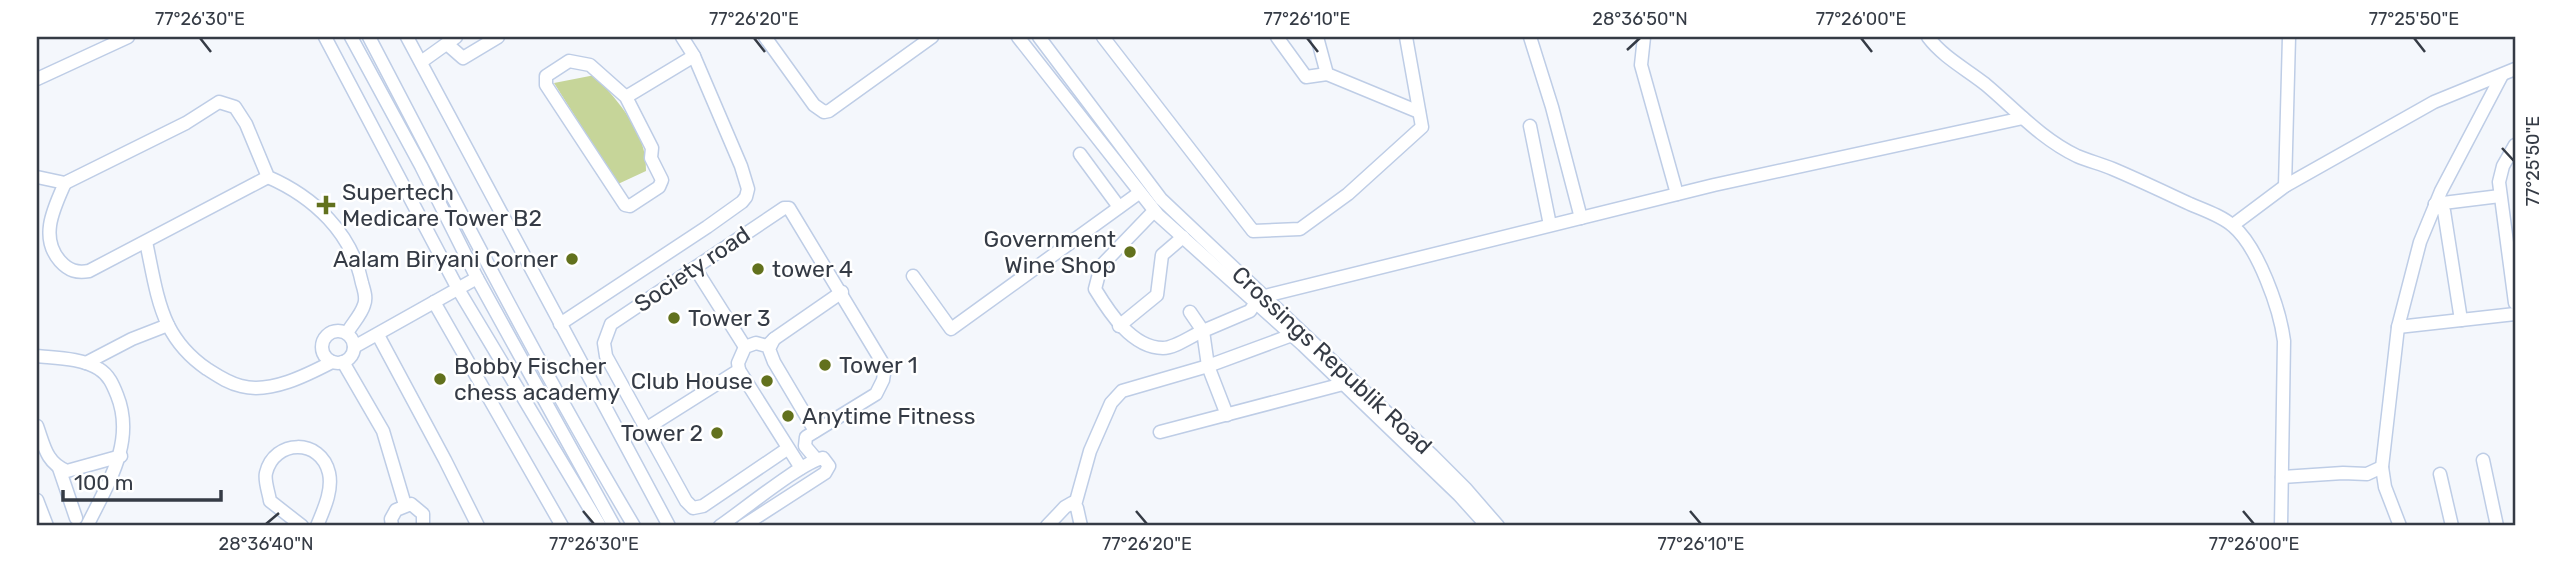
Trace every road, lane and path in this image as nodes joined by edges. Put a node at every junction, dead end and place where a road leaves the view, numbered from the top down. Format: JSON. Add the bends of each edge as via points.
{"nodes":[{"id":1,"x":128,"y":37,"type":"edge"},
{"id":2,"x":325,"y":37,"type":"edge"},
{"id":3,"x":351,"y":37,"type":"edge"},
{"id":4,"x":369,"y":37,"type":"edge"},
{"id":5,"x":407,"y":37,"type":"edge"},
{"id":6,"x":498,"y":37,"type":"edge"},
{"id":7,"x":682,"y":37,"type":"edge"},
{"id":8,"x":765,"y":37,"type":"edge"},
{"id":9,"x":932,"y":37,"type":"edge"},
{"id":10,"x":1018,"y":37,"type":"edge"},
{"id":11,"x":1039,"y":37,"type":"edge"},
{"id":12,"x":1103,"y":37,"type":"edge"},
{"id":13,"x":1277,"y":37,"type":"edge"},
{"id":14,"x":1317,"y":37,"type":"edge"},
{"id":15,"x":1406,"y":37,"type":"edge"},
{"id":16,"x":1530,"y":37,"type":"edge"},
{"id":17,"x":1644,"y":37,"type":"edge"},
{"id":18,"x":1928,"y":37,"type":"edge"},
{"id":19,"x":2290,"y":37,"type":"edge"},
{"id":20,"x":452,"y":40,"type":"edge"},
{"id":21,"x":694,"y":56,"type":"junction"},
{"id":22,"x":421,"y":62,"type":"junction"},
{"id":23,"x":2515,"y":69,"type":"edge"},
{"id":24,"x":1327,"y":74,"type":"junction"},
{"id":25,"x":2502,"y":75,"type":"junction"},
{"id":26,"x":37,"y":79,"type":"edge"},
{"id":27,"x":626,"y":97,"type":"junction"},
{"id":28,"x":1419,"y":111,"type":"junction"},
{"id":29,"x":2023,"y":118,"type":"junction"},
{"id":30,"x":1530,"y":126,"type":"dead end"},
{"id":31,"x":2515,"y":145,"type":"edge"},
{"id":32,"x":1080,"y":155,"type":"dead end"},
{"id":33,"x":37,"y":177,"type":"edge"},
{"id":34,"x":268,"y":177,"type":"junction"},
{"id":35,"x":65,"y":183,"type":"junction"},
{"id":36,"x":2285,"y":186,"type":"junction"},
{"id":37,"x":1677,"y":194,"type":"junction"},
{"id":38,"x":2500,"y":196,"type":"junction"},
{"id":39,"x":1151,"y":199,"type":"junction"},
{"id":40,"x":2435,"y":204,"type":"junction"},
{"id":41,"x":1119,"y":207,"type":"junction"},
{"id":42,"x":1581,"y":218,"type":"junction"},
{"id":43,"x":1550,"y":225,"type":"junction"},
{"id":44,"x":2233,"y":225,"type":"junction"},
{"id":45,"x":1183,"y":237,"type":"junction"},
{"id":46,"x":146,"y":242,"type":"junction"},
{"id":47,"x":695,"y":268,"type":"junction"},
{"id":48,"x":913,"y":276,"type":"dead end"},
{"id":49,"x":477,"y":278,"type":"junction"},
{"id":50,"x":458,"y":289,"type":"junction"},
{"id":51,"x":842,"y":292,"type":"junction"},
{"id":52,"x":1260,"y":299,"type":"junction"},
{"id":53,"x":434,"y":302,"type":"junction"},
{"id":54,"x":2515,"y":303,"type":"edge"},
{"id":55,"x":1191,"y":312,"type":"dead end"},
{"id":56,"x":2515,"y":314,"type":"edge"},
{"id":57,"x":2462,"y":320,"type":"junction"},
{"id":58,"x":561,"y":324,"type":"junction"},
{"id":59,"x":168,"y":325,"type":"junction"},
{"id":60,"x":1119,"y":326,"type":"junction"},
{"id":61,"x":2398,"y":327,"type":"junction"},
{"id":62,"x":1203,"y":331,"type":"junction"},
{"id":63,"x":347,"y":333,"type":"junction"},
{"id":64,"x":378,"y":335,"type":"junction"},
{"id":65,"x":1292,"y":335,"type":"junction"},
{"id":66,"x":774,"y":339,"type":"junction"},
{"id":67,"x":354,"y":347,"type":"junction"},
{"id":68,"x":745,"y":347,"type":"junction"},
{"id":69,"x":37,"y":356,"type":"edge"},
{"id":70,"x":338,"y":362,"type":"junction"},
{"id":71,"x":86,"y":363,"type":"junction"},
{"id":72,"x":1208,"y":366,"type":"junction"},
{"id":73,"x":738,"y":370,"type":"junction"},
{"id":74,"x":1343,"y":384,"type":"junction"},
{"id":75,"x":1227,"y":415,"type":"junction"},
{"id":76,"x":37,"y":426,"type":"edge"},
{"id":77,"x":647,"y":428,"type":"junction"},
{"id":78,"x":815,"y":431,"type":"junction"},
{"id":79,"x":1160,"y":432,"type":"dead end"},
{"id":80,"x":787,"y":449,"type":"junction"},
{"id":81,"x":121,"y":456,"type":"junction"},
{"id":82,"x":816,"y":459,"type":"junction"},
{"id":83,"x":2483,"y":460,"type":"dead end"},
{"id":84,"x":2382,"y":467,"type":"junction"},
{"id":85,"x":59,"y":468,"type":"junction"},
{"id":86,"x":801,"y":468,"type":"junction"},
{"id":87,"x":2440,"y":474,"type":"dead end"},
{"id":88,"x":2282,"y":477,"type":"junction"},
{"id":89,"x":37,"y":500,"type":"edge"},
{"id":90,"x":405,"y":505,"type":"junction"},
{"id":91,"x":1075,"y":505,"type":"junction"},
{"id":92,"x":82,"y":522,"type":"edge"},
{"id":93,"x":47,"y":526,"type":"edge"},
{"id":94,"x":302,"y":526,"type":"edge"},
{"id":95,"x":317,"y":526,"type":"edge"},
{"id":96,"x":393,"y":526,"type":"edge"},
{"id":97,"x":423,"y":526,"type":"edge"},
{"id":98,"x":478,"y":526,"type":"edge"},
{"id":99,"x":562,"y":526,"type":"edge"},
{"id":100,"x":600,"y":526,"type":"edge"},
{"id":101,"x":614,"y":526,"type":"edge"},
{"id":102,"x":635,"y":526,"type":"edge"},
{"id":103,"x":668,"y":526,"type":"edge"},
{"id":104,"x":720,"y":526,"type":"edge"},
{"id":105,"x":743,"y":526,"type":"edge"},
{"id":106,"x":1047,"y":526,"type":"edge"},
{"id":107,"x":1080,"y":526,"type":"edge"},
{"id":108,"x":1487,"y":526,"type":"edge"},
{"id":109,"x":1498,"y":526,"type":"edge"},
{"id":110,"x":2281,"y":526,"type":"edge"},
{"id":111,"x":2400,"y":526,"type":"edge"},
{"id":112,"x":2452,"y":526,"type":"edge"},
{"id":113,"x":2497,"y":526,"type":"edge"}],
"edges":[{"from":1,"to":26,"type":"street"},
{"from":2,"to":50,"type":"street"},
{"from":3,"to":49,"type":"street"},
{"from":4,"to":102,"type":"street"},
{"from":5,"to":22,"type":"street"},
{"from":6,"to":20,"type":"street","via":[[463,58]]},
{"from":7,"to":21,"type":"street"},
{"from":8,"to":9,"type":"street","via":[[814,105],[824,112]]},
{"from":10,"to":39,"type":"street"},
{"from":11,"to":39,"type":"street"},
{"from":12,"to":28,"type":"street","via":[[1253,231],[1300,229],[1339,201],[1422,127]]},
{"from":13,"to":24,"type":"street","via":[[1306,77]]},
{"from":14,"to":24,"type":"street"},
{"from":15,"to":28,"type":"street"},
{"from":16,"to":42,"type":"street"},
{"from":17,"to":37,"type":"street","via":[[1642,69]]},
{"from":18,"to":29,"type":"street"},
{"from":19,"to":36,"type":"street"},
{"from":20,"to":22,"type":"street"},
{"from":21,"to":27,"type":"street"},
{"from":21,"to":58,"type":"street","via":[[741,166],[746,197]]},
{"from":22,"to":58,"type":"street"},
{"from":23,"to":25,"type":"street"},
{"from":24,"to":28,"type":"street"},
{"from":25,"to":36,"type":"street","via":[[2434,102]]},
{"from":25,"to":40,"type":"street"},
{"from":27,"to":27,"type":"street","via":[[652,148],[651,158],[662,180],[659,187],[630,206],[625,205],[546,85],[546,76],[569,61],[590,65]]},
{"from":29,"to":37,"type":"street"},
{"from":29,"to":44,"type":"street","via":[[2077,156]]},
{"from":30,"to":43,"type":"street"},
{"from":31,"to":38,"type":"street","via":[[2503,166]]},
{"from":32,"to":41,"type":"street"},
{"from":33,"to":35,"type":"street"},
{"from":34,"to":35,"type":"street","via":[[235,107],[219,102]]},
{"from":34,"to":46,"type":"street"},
{"from":34,"to":63,"type":"street","via":[[298,192],[330,218],[356,257],[364,305]]},
{"from":35,"to":46,"type":"street","via":[[51,217],[49,236],[52,253],[64,266],[76,272],[89,271]]},
{"from":36,"to":44,"type":"street"},
{"from":37,"to":42,"type":"street"},
{"from":38,"to":40,"type":"street"},
{"from":38,"to":54,"type":"street"},
{"from":39,"to":41,"type":"street"},
{"from":39,"to":45,"type":"street"},
{"from":39,"to":52,"type":"street","name":"Crossings Republik Road"},
{"from":39,"to":60,"type":"street","via":[[1101,266],[1095,289]]},
{"from":40,"to":57,"type":"street","via":[[2444,211]]},
{"from":40,"to":61,"type":"street"},
{"from":41,"to":48,"type":"street","via":[[951,329]]},
{"from":42,"to":43,"type":"street"},
{"from":43,"to":52,"type":"street"},
{"from":44,"to":88,"type":"street","via":[[2254,254],[2281,323]]},
{"from":45,"to":52,"type":"street"},
{"from":45,"to":60,"type":"street","via":[[1163,255],[1157,295]]},
{"from":46,"to":59,"type":"street"},
{"from":47,"to":51,"type":"street","name":"Society road","via":[[789,208]]},
{"from":47,"to":68,"type":"street"},
{"from":47,"to":77,"type":"street","name":"Society road","via":[[611,324],[604,343],[606,356]]},
{"from":49,"to":50,"type":"street"},
{"from":49,"to":101,"type":"street"},
{"from":50,"to":53,"type":"street"},
{"from":50,"to":100,"type":"street"},
{"from":51,"to":66,"type":"street"},
{"from":51,"to":78,"type":"street","name":"Society road","via":[[885,367],[883,380],[864,404]]},
{"from":52,"to":62,"type":"street","via":[[1250,311]]},
{"from":52,"to":65,"type":"street"},
{"from":52,"to":109,"type":"street","name":"Crossings Republik Road","via":[[1465,488]]},
{"from":53,"to":64,"type":"street"},
{"from":53,"to":99,"type":"street"},
{"from":55,"to":62,"type":"street"},
{"from":56,"to":57,"type":"street"},
{"from":57,"to":61,"type":"street"},
{"from":58,"to":103,"type":"street"},
{"from":59,"to":70,"type":"street","via":[[182,348],[203,366],[244,387],[262,388]]},
{"from":59,"to":71,"type":"street"},
{"from":60,"to":62,"type":"street","via":[[1147,345],[1164,348]]},
{"from":61,"to":84,"type":"street"},
{"from":62,"to":72,"type":"street"},
{"from":63,"to":67,"type":"street"},
{"from":63,"to":70,"type":"street","via":[[337,331],[324,340],[324,355]]},
{"from":64,"to":67,"type":"street"},
{"from":64,"to":98,"type":"street"},
{"from":65,"to":72,"type":"street"},
{"from":65,"to":74,"type":"street"},
{"from":66,"to":68,"type":"street","via":[[767,346]]},
{"from":66,"to":78,"type":"street","via":[[769,349],[774,362]]},
{"from":67,"to":70,"type":"street","via":[[351,356]]},
{"from":68,"to":73,"type":"street"},
{"from":69,"to":71,"type":"street"},
{"from":70,"to":90,"type":"street","via":[[383,431]]},
{"from":71,"to":81,"type":"street","via":[[109,377],[121,404]]},
{"from":72,"to":75,"type":"street"},
{"from":72,"to":91,"type":"street","via":[[1122,391],[1116,397],[1090,451]]},
{"from":73,"to":77,"type":"street"},
{"from":73,"to":80,"type":"street"},
{"from":74,"to":75,"type":"street"},
{"from":74,"to":108,"type":"street"},
{"from":75,"to":79,"type":"street"},
{"from":76,"to":85,"type":"street","via":[[48,458]]},
{"from":77,"to":80,"type":"street","name":"Society road","via":[[693,508],[703,506]]},
{"from":78,"to":82,"type":"street","name":"Society road","via":[[804,442]]},
{"from":80,"to":86,"type":"street"},
{"from":81,"to":85,"type":"street","via":[[76,470]]},
{"from":81,"to":92,"type":"street"},
{"from":82,"to":86,"type":"street"},
{"from":82,"to":105,"type":"street","via":[[827,461],[825,473]]},
{"from":83,"to":113,"type":"street"},
{"from":84,"to":88,"type":"street","via":[[2367,474]]},
{"from":84,"to":111,"type":"street"},
{"from":85,"to":92,"type":"street"},
{"from":86,"to":104,"type":"street"},
{"from":87,"to":112,"type":"street"},
{"from":88,"to":110,"type":"street"},
{"from":89,"to":93,"type":"street"},
{"from":90,"to":96,"type":"street","via":[[393,514]]},
{"from":90,"to":97,"type":"street","via":[[420,510]]},
{"from":91,"to":106,"type":"street","via":[[1069,503]]},
{"from":91,"to":107,"type":"street"},
{"from":94,"to":95,"type":"street","via":[[270,501],[266,474],[276,457],[292,446],[315,453],[329,472],[326,503]]}]}
